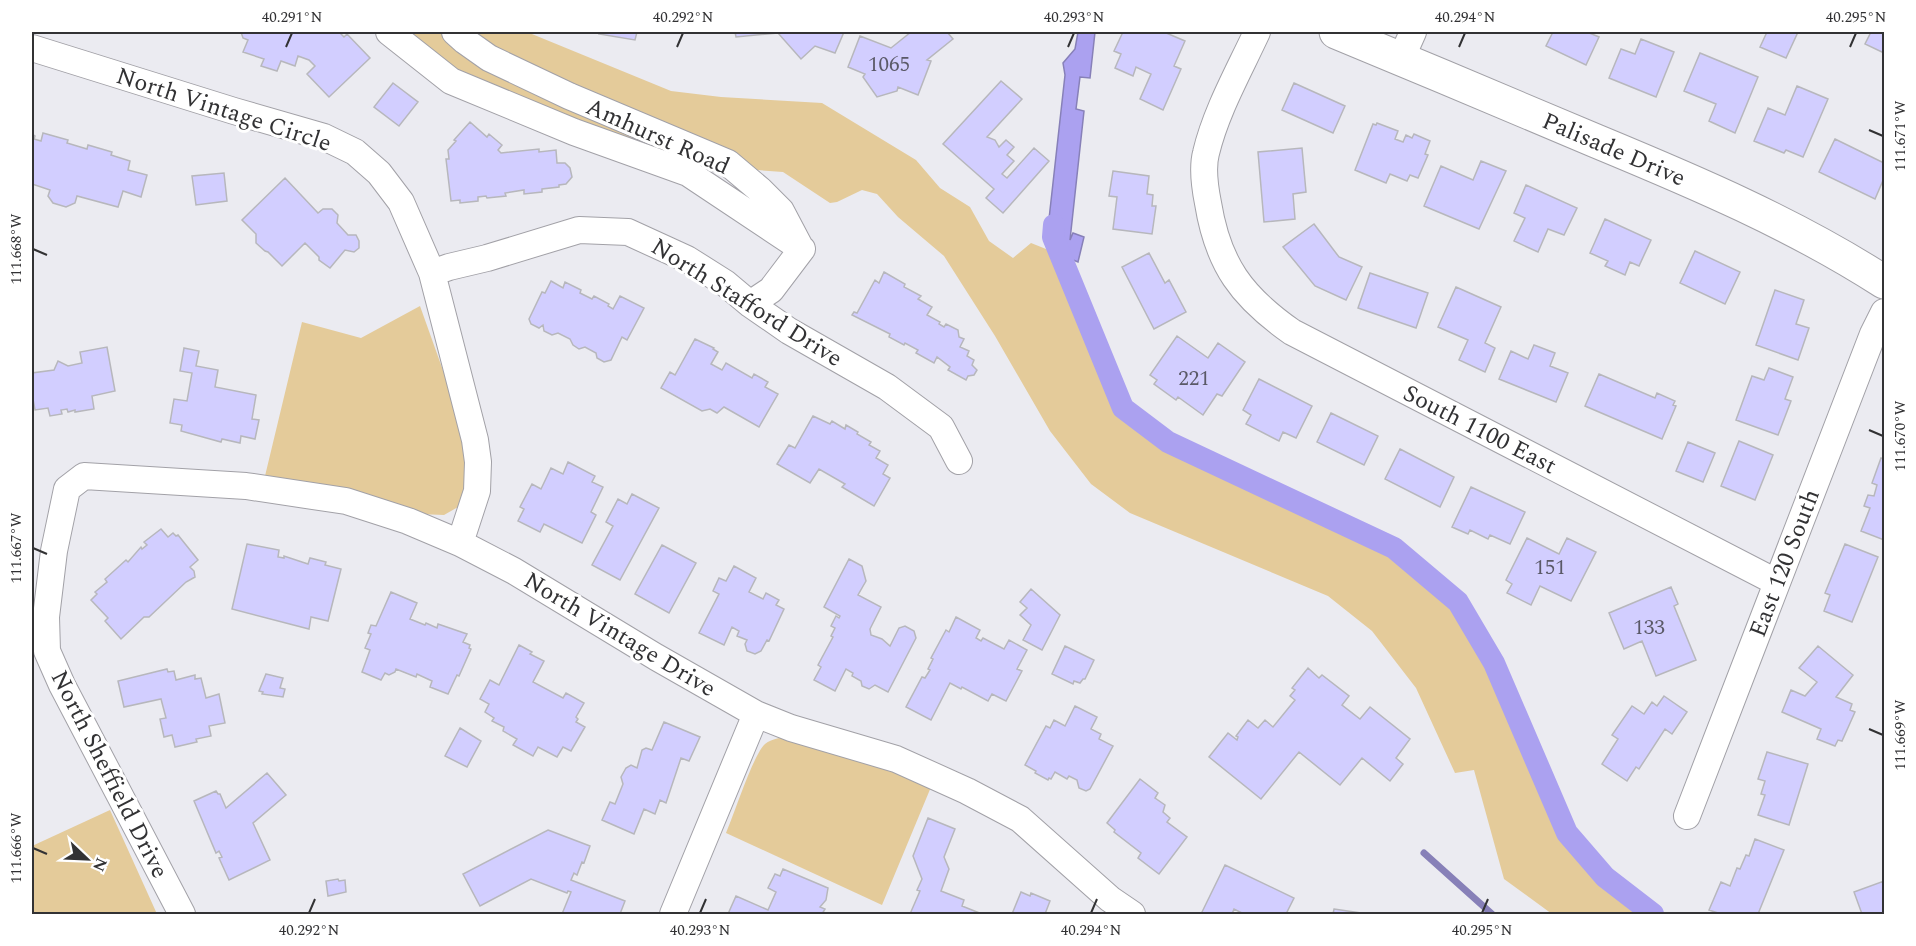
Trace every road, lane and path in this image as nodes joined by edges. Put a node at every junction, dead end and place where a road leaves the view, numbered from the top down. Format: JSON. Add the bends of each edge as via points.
{"nodes":[{"id":1,"x":389,"y":32,"type":"edge"},
{"id":2,"x":455,"y":32,"type":"edge"},
{"id":3,"x":1257,"y":32,"type":"edge"},
{"id":4,"x":1336,"y":32,"type":"edge"},
{"id":5,"x":1407,"y":45,"type":"edge"},
{"id":6,"x":32,"y":48,"type":"edge"},
{"id":7,"x":802,"y":249,"type":"junction"},
{"id":8,"x":432,"y":273,"type":"junction"},
{"id":9,"x":1884,"y":282,"type":"edge"},
{"id":10,"x":750,"y":304,"type":"junction"},
{"id":11,"x":1884,"y":312,"type":"edge"},
{"id":12,"x":959,"y":461,"type":"dead end"},
{"id":13,"x":67,"y":489,"type":"joint"},
{"id":14,"x":460,"y":543,"type":"junction"},
{"id":15,"x":1776,"y":582,"type":"junction"},
{"id":16,"x":756,"y":714,"type":"junction"},
{"id":17,"x":1687,"y":816,"type":"dead end"},
{"id":18,"x":182,"y":915,"type":"edge"},
{"id":19,"x":673,"y":915,"type":"edge"},
{"id":20,"x":1132,"y":915,"type":"edge"}],
"edges":[{"from":1,"to":7,"type":"street","via":[[451,81],[574,132],[688,172]]},
{"from":2,"to":7,"type":"street","name":"Amhurst Road","via":[[489,58],[549,87],[728,163],[781,211]]},
{"from":3,"to":15,"type":"street","name":"South 1100 East","via":[[1220,112],[1205,156],[1206,191],[1217,240],[1224,261],[1250,299],[1292,332]]},
{"from":4,"to":5,"type":"street","name":"Palisade Drive"},
{"from":5,"to":9,"type":"street","name":"Palisade Drive","via":[[1813,240]]},
{"from":6,"to":8,"type":"street","name":"North Vintage Circle","via":[[324,137],[355,152],[379,173],[401,202]]},
{"from":7,"to":10,"type":"street","via":[[771,290]]},
{"from":8,"to":10,"type":"street","name":"North Stafford Drive","via":[[579,230],[628,232],[687,260]]},
{"from":8,"to":14,"type":"street","name":"North Vintage Circle","via":[[478,462],[477,491]]},
{"from":10,"to":12,"type":"street","name":"North Stafford Drive","via":[[887,387],[932,420],[941,427]]},
{"from":11,"to":15,"type":"street","name":"East 120 South"},
{"from":13,"to":14,"type":"street","name":"North Vintage Drive","via":[[84,476],[246,486],[346,501]]},
{"from":13,"to":18,"type":"street","name":"North Sheffield Drive","via":[[54,551],[46,617],[47,651]]},
{"from":14,"to":16,"type":"street","name":"North Vintage Drive"},
{"from":15,"to":17,"type":"street","name":"East 120 South"},
{"from":16,"to":19,"type":"street"},
{"from":16,"to":20,"type":"street","name":"North Vintage Drive","via":[[896,759],[1020,819]]}]}
